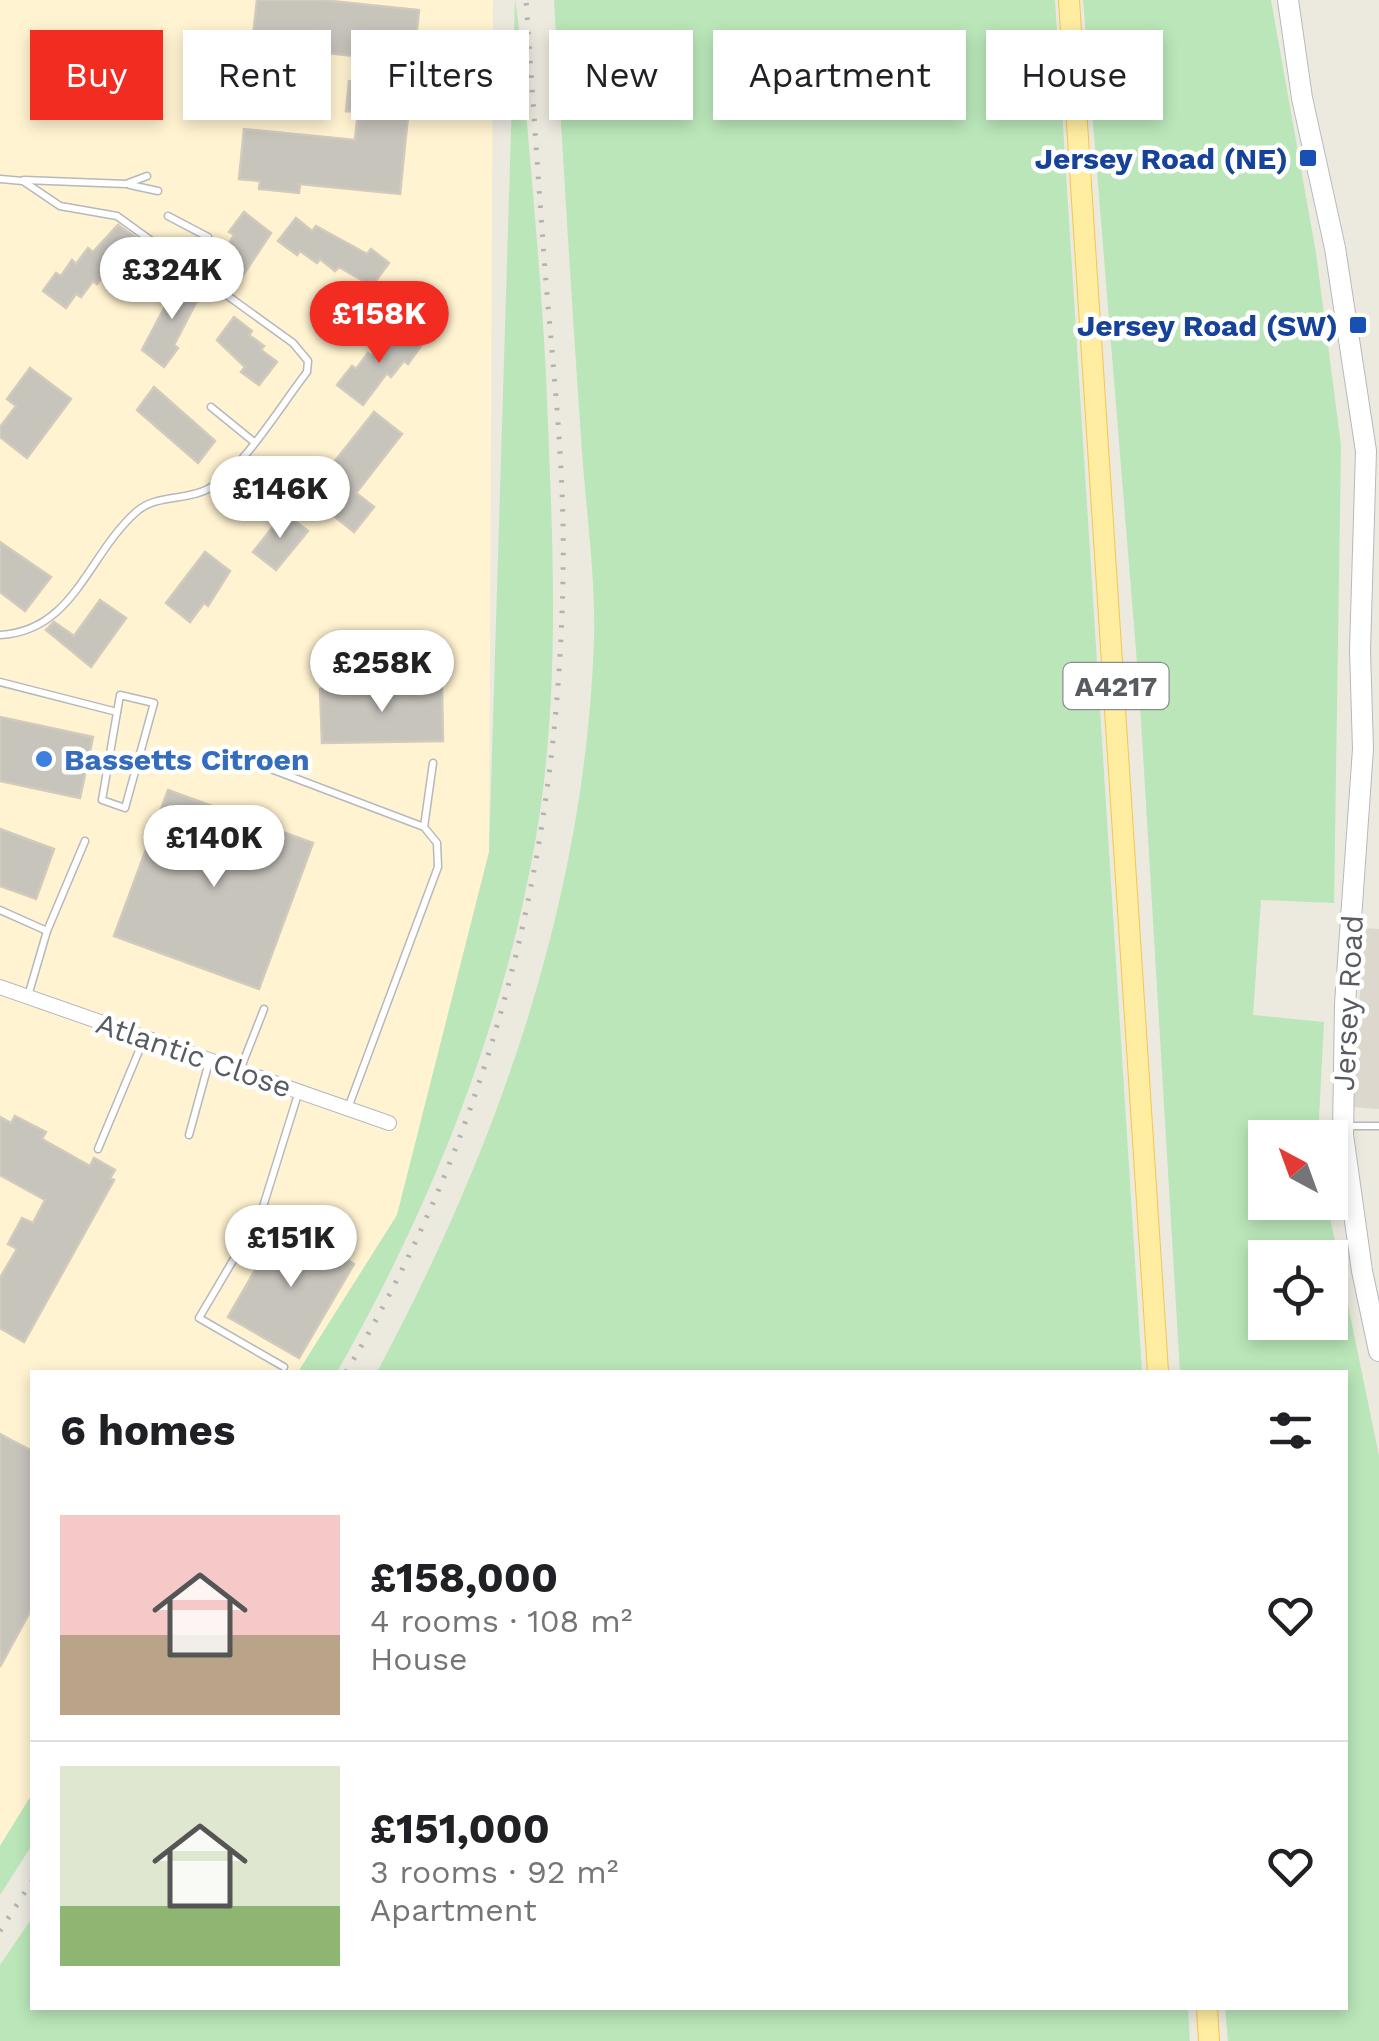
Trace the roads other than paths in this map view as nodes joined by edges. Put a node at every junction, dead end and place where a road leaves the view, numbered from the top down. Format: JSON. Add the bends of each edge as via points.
{"nodes":[{"id":1,"x":1069,"y":0,"type":"edge"},
{"id":2,"x":1288,"y":0,"type":"edge"},
{"id":3,"x":147,"y":176,"type":"dead end"},
{"id":4,"x":0,"y":179,"type":"edge"},
{"id":5,"x":23,"y":180,"type":"junction"},
{"id":6,"x":126,"y":184,"type":"junction"},
{"id":7,"x":158,"y":192,"type":"dead end"},
{"id":8,"x":168,"y":216,"type":"dead end"},
{"id":9,"x":185,"y":268,"type":"junction"},
{"id":10,"x":210,"y":407,"type":"dead end"},
{"id":11,"x":254,"y":442,"type":"junction"},
{"id":12,"x":0,"y":635,"type":"edge"},
{"id":13,"x":0,"y":682,"type":"edge"},
{"id":14,"x":117,"y":712,"type":"junction"},
{"id":15,"x":247,"y":760,"type":"dead end"},
{"id":16,"x":433,"y":763,"type":"dead end"},
{"id":17,"x":424,"y":827,"type":"junction"},
{"id":18,"x":84,"y":841,"type":"dead end"},
{"id":19,"x":0,"y":910,"type":"edge"},
{"id":20,"x":47,"y":930,"type":"junction"},
{"id":21,"x":0,"y":988,"type":"edge"},
{"id":22,"x":27,"y":997,"type":"junction"},
{"id":23,"x":264,"y":1009,"type":"dead end"},
{"id":24,"x":144,"y":1038,"type":"junction"},
{"id":25,"x":209,"y":1060,"type":"junction"},
{"id":26,"x":239,"y":1071,"type":"junction"},
{"id":27,"x":298,"y":1092,"type":"junction"},
{"id":28,"x":348,"y":1109,"type":"junction"},
{"id":29,"x":1343,"y":1120,"type":"edge"},
{"id":30,"x":389,"y":1123,"type":"dead end"},
{"id":31,"x":1348,"y":1126,"type":"edge"},
{"id":32,"x":1379,"y":1126,"type":"edge"},
{"id":33,"x":189,"y":1135,"type":"dead end"},
{"id":34,"x":98,"y":1149,"type":"dead end"},
{"id":35,"x":1348,"y":1164,"type":"edge"},
{"id":36,"x":1379,"y":1351,"type":"edge"},
{"id":37,"x":284,"y":1367,"type":"dead end"},
{"id":38,"x":1158,"y":1370,"type":"edge"},
{"id":39,"x":1207,"y":2010,"type":"edge"},
{"id":40,"x":1209,"y":2041,"type":"edge"}],
"edges":[{"from":1,"to":38,"type":"main road","number":"A4217"},
{"from":2,"to":29,"type":"main road","name":"Jersey Road","via":[[1336,248],[1366,451],[1363,749]]},
{"from":3,"to":6,"type":"lane"},
{"from":4,"to":5,"type":"lane"},
{"from":5,"to":6,"type":"lane"},
{"from":5,"to":9,"type":"lane","via":[[60,206],[118,216]]},
{"from":6,"to":7,"type":"lane"},
{"from":8,"to":9,"type":"lane","via":[[208,237]]},
{"from":9,"to":11,"type":"lane","via":[[294,342],[308,361],[307,372]]},
{"from":10,"to":11,"type":"lane"},
{"from":11,"to":12,"type":"lane","via":[[208,489],[146,504],[133,514],[42,626]]},
{"from":13,"to":14,"type":"lane"},
{"from":14,"to":14,"type":"lane","via":[[120,695],[154,703],[125,808],[102,800]]},
{"from":15,"to":17,"type":"lane"},
{"from":16,"to":17,"type":"lane"},
{"from":17,"to":28,"type":"lane","via":[[437,843],[438,867]]},
{"from":18,"to":20,"type":"lane"},
{"from":19,"to":20,"type":"lane"},
{"from":20,"to":22,"type":"lane"},
{"from":21,"to":22,"type":"street","name":"Atlantic Close"},
{"from":22,"to":24,"type":"street","name":"Atlantic Close"},
{"from":23,"to":26,"type":"lane"},
{"from":24,"to":25,"type":"street","name":"Atlantic Close"},
{"from":24,"to":34,"type":"lane"},
{"from":25,"to":26,"type":"street","name":"Atlantic Close"},
{"from":25,"to":33,"type":"lane"},
{"from":26,"to":27,"type":"street","name":"Atlantic Close"},
{"from":27,"to":28,"type":"street","name":"Atlantic Close"},
{"from":27,"to":37,"type":"lane","via":[[261,1213],[199,1318]]},
{"from":28,"to":30,"type":"street","name":"Atlantic Close"},
{"from":31,"to":32,"type":"lane"},
{"from":35,"to":36,"type":"main road","name":"Jersey Road"},
{"from":39,"to":40,"type":"main road"}]}
